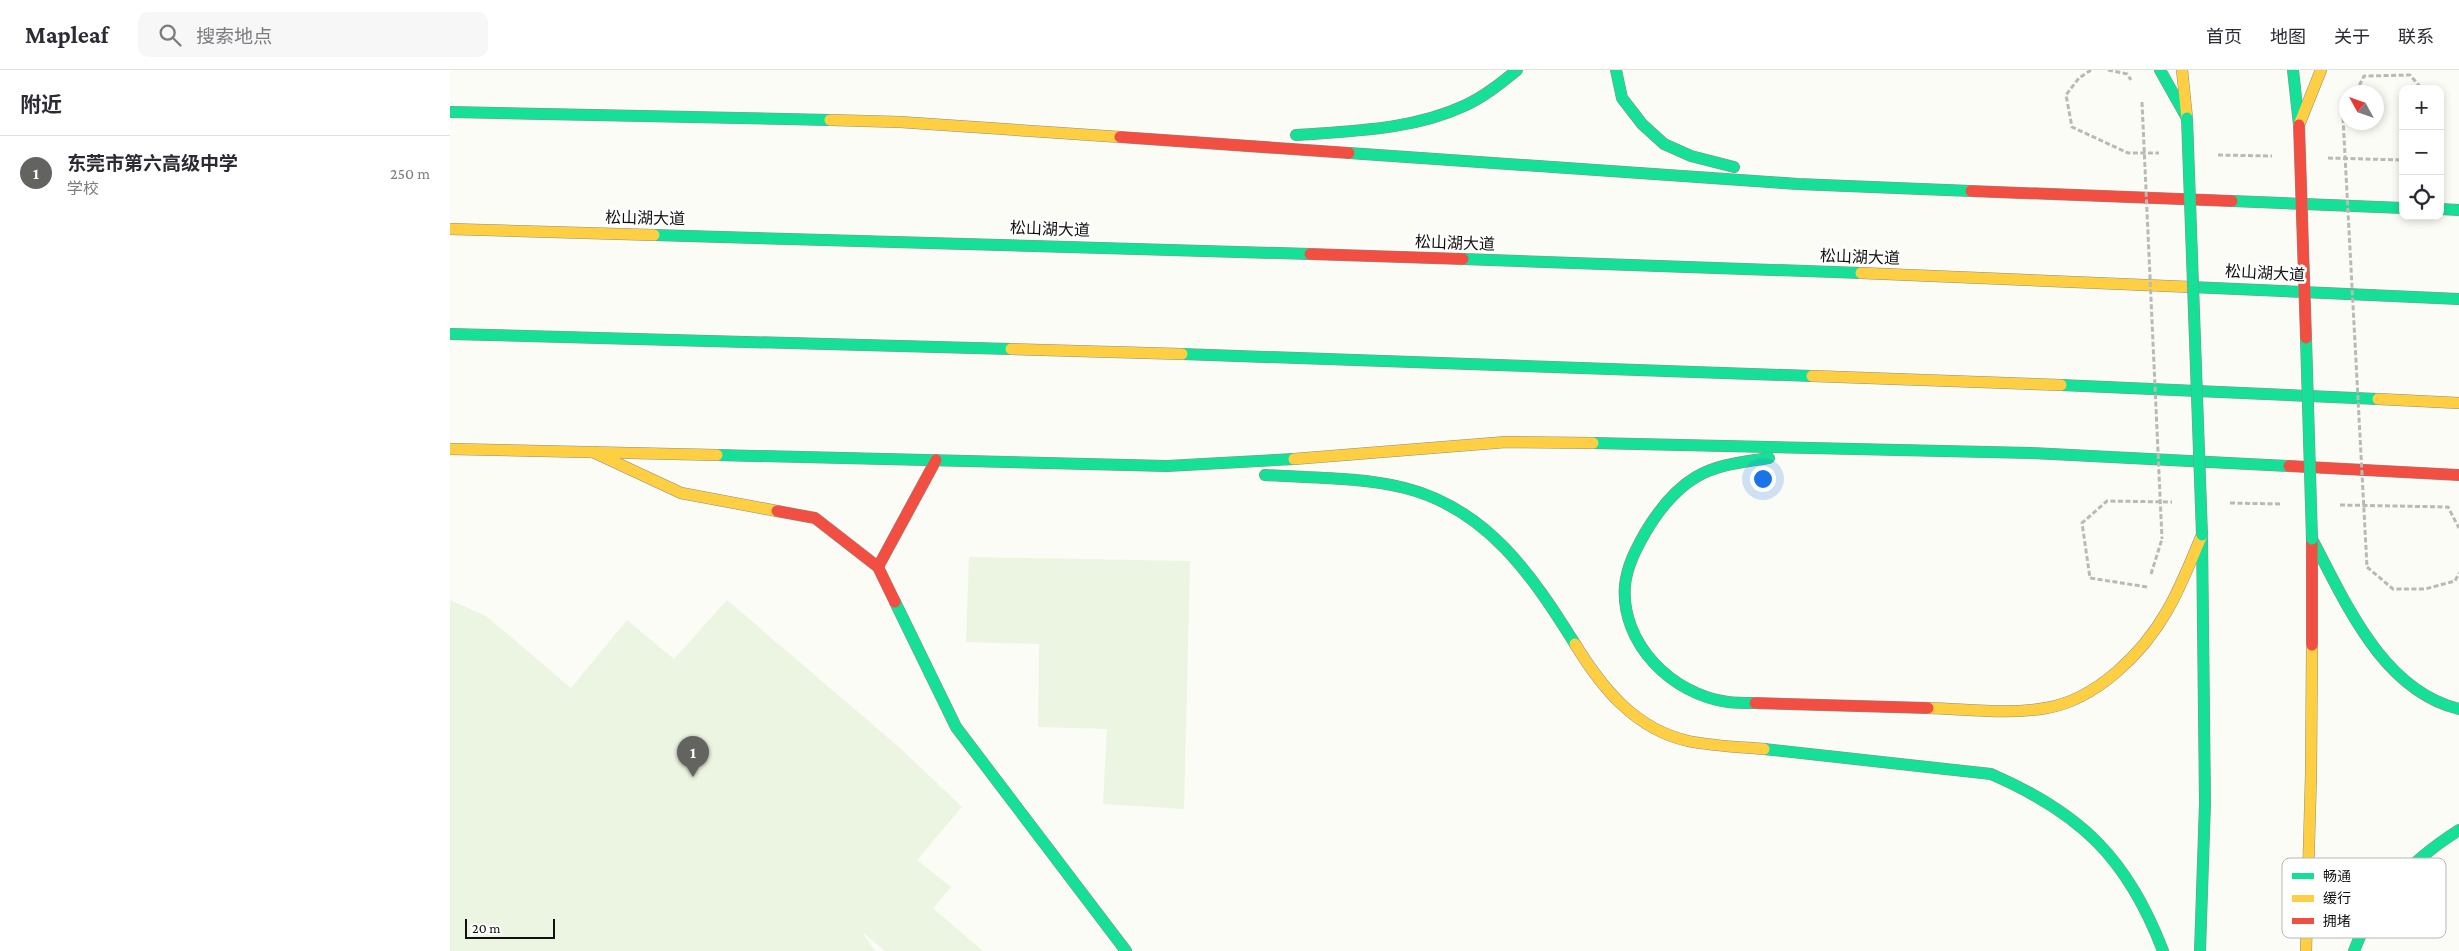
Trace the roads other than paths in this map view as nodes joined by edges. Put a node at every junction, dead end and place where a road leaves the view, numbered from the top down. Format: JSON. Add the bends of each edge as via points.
{"nodes":[{"id":1,"x":1517,"y":70,"type":"edge"},
{"id":2,"x":1616,"y":70,"type":"edge"},
{"id":3,"x":2160,"y":70,"type":"edge"},
{"id":4,"x":2182,"y":70,"type":"edge"},
{"id":5,"x":2293,"y":70,"type":"edge"},
{"id":6,"x":2321,"y":70,"type":"edge"},
{"id":7,"x":450,"y":112,"type":"edge"},
{"id":8,"x":2187,"y":118,"type":"junction"},
{"id":9,"x":2300,"y":126,"type":"junction"},
{"id":10,"x":1196,"y":142,"type":"junction"},
{"id":11,"x":1798,"y":184,"type":"junction"},
{"id":12,"x":2399,"y":208,"type":"edge"},
{"id":13,"x":2444,"y":209,"type":"edge"},
{"id":14,"x":2459,"y":210,"type":"edge"},
{"id":15,"x":450,"y":229,"type":"edge"},
{"id":16,"x":2459,"y":299,"type":"edge"},
{"id":17,"x":450,"y":334,"type":"edge"},
{"id":18,"x":2459,"y":403,"type":"edge"},
{"id":19,"x":1830,"y":448,"type":"junction"},
{"id":20,"x":450,"y":449,"type":"edge"},
{"id":21,"x":593,"y":452,"type":"junction"},
{"id":22,"x":936,"y":460,"type":"junction"},
{"id":23,"x":1166,"y":466,"type":"junction"},
{"id":24,"x":2459,"y":475,"type":"edge"},
{"id":25,"x":2202,"y":535,"type":"junction"},
{"id":26,"x":2312,"y":539,"type":"junction"},
{"id":27,"x":878,"y":567,"type":"junction"},
{"id":28,"x":2459,"y":709,"type":"edge"},
{"id":29,"x":2459,"y":830,"type":"edge"},
{"id":30,"x":2309,"y":858,"type":"edge"},
{"id":31,"x":2420,"y":858,"type":"edge"},
{"id":32,"x":2306,"y":938,"type":"edge"},
{"id":33,"x":2360,"y":938,"type":"edge"},
{"id":34,"x":1126,"y":951,"type":"edge"},
{"id":35,"x":2163,"y":951,"type":"edge"},
{"id":36,"x":2200,"y":951,"type":"edge"},
{"id":37,"x":2306,"y":951,"type":"edge"},
{"id":38,"x":2354,"y":951,"type":"edge"}],
"edges":[{"from":1,"to":10,"type":"main road","via":[[1469,105],[1435,119],[1364,131]]},
{"from":2,"to":11,"type":"main road","via":[[1622,98],[1642,124],[1664,144],[1691,156]]},
{"from":3,"to":8,"type":"main road"},
{"from":4,"to":8,"type":"main road"},
{"from":5,"to":9,"type":"main road"},
{"from":6,"to":9,"type":"main road"},
{"from":7,"to":10,"type":"main road","via":[[900,122]]},
{"from":8,"to":25,"type":"main road","bridge":true},
{"from":9,"to":26,"type":"main road","bridge":true},
{"from":10,"to":11,"type":"main road"},
{"from":11,"to":12,"type":"main road"},
{"from":13,"to":14,"type":"main road"},
{"from":15,"to":16,"type":"main road","name":"松山湖大道","via":[[2025,278]]},
{"from":17,"to":18,"type":"main road","via":[[938,346],[2020,382]]},
{"from":19,"to":23,"type":"main road","via":[[1506,442]]},
{"from":19,"to":24,"type":"main road","via":[[2031,453]]},
{"from":19,"to":25,"type":"main road","via":[[1742,462],[1705,472],[1674,493],[1652,520],[1634,553],[1624,586],[1627,619],[1640,648],[1664,673],[1695,692],[1728,702],[2017,710],[2049,708],[2083,695],[2117,671],[2143,644],[2167,612]]},
{"from":20,"to":21,"type":"main road"},
{"from":21,"to":22,"type":"main road"},
{"from":21,"to":27,"type":"main road","via":[[681,493],[815,518]]},
{"from":22,"to":23,"type":"main road"},
{"from":22,"to":27,"type":"main road"},
{"from":23,"to":35,"type":"main road","via":[[1385,485],[1421,494],[1457,512],[1495,537],[1524,566],[1601,682],[1623,706],[1651,727],[1688,741],[1991,774],[2024,787],[2062,810],[2123,868],[2142,896]]},
{"from":25,"to":36,"type":"main road","via":[[2204,803]]},
{"from":26,"to":28,"type":"main road","via":[[2357,620],[2402,678],[2434,702]]},
{"from":26,"to":30,"type":"main road"},
{"from":27,"to":34,"type":"main road","via":[[956,727]]},
{"from":29,"to":31,"type":"main road"},
{"from":32,"to":37,"type":"main road"},
{"from":33,"to":38,"type":"main road"}]}
